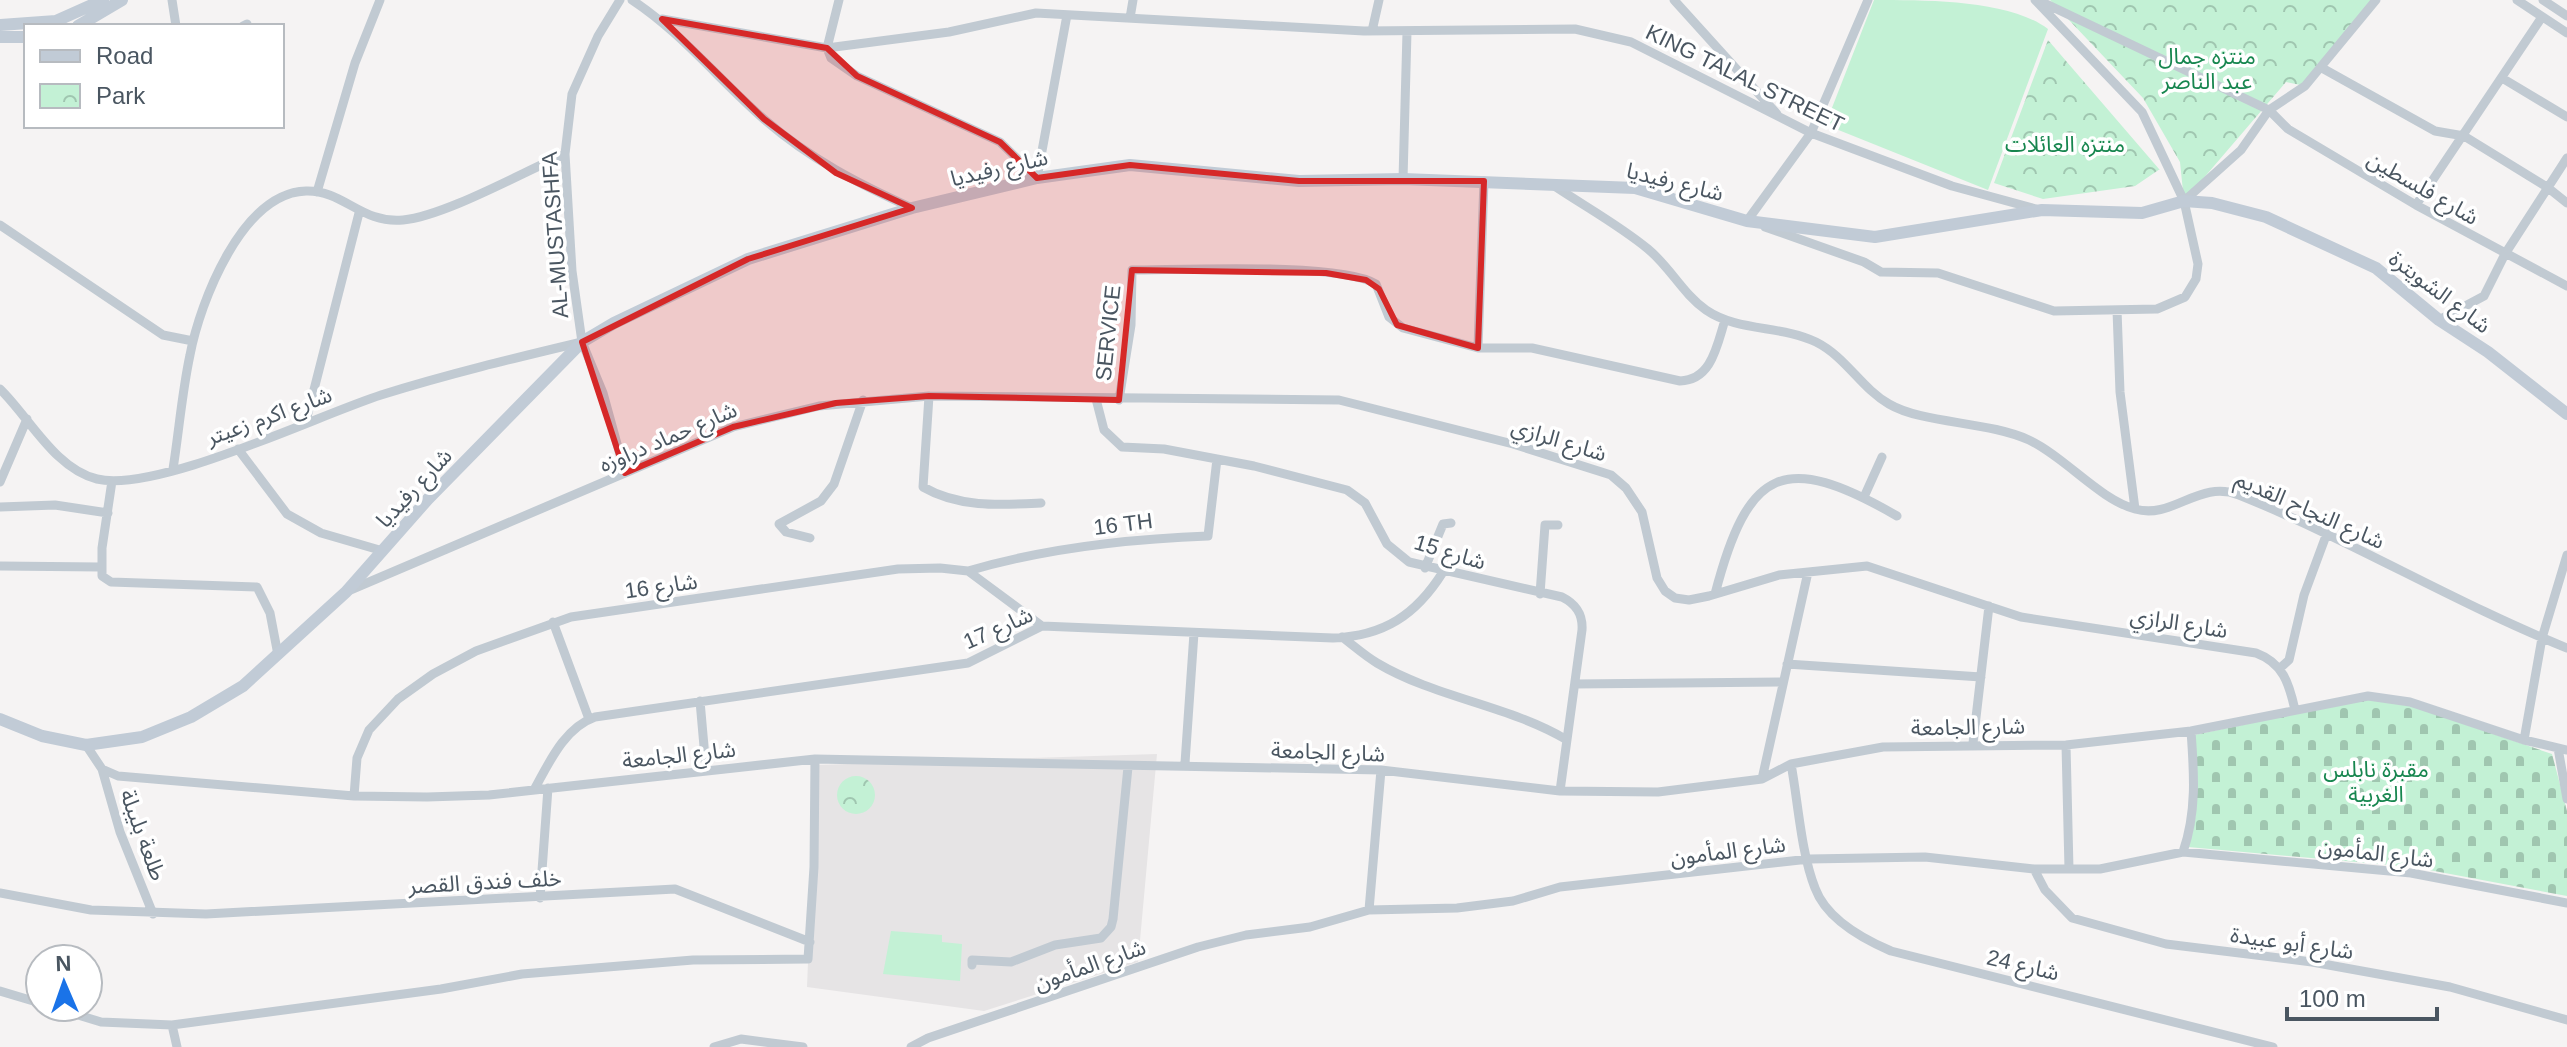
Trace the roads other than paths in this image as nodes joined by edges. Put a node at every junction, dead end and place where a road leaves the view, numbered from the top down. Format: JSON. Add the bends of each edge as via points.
{"nodes":[{"id":1,"x":103,"y":0,"type":"edge"},
{"id":2,"x":122,"y":0,"type":"edge"},
{"id":3,"x":172,"y":0,"type":"edge"},
{"id":4,"x":620,"y":0,"type":"edge"},
{"id":5,"x":632,"y":0,"type":"edge"},
{"id":6,"x":839,"y":0,"type":"edge"},
{"id":7,"x":1133,"y":0,"type":"edge"},
{"id":8,"x":1379,"y":0,"type":"edge"},
{"id":9,"x":1674,"y":0,"type":"edge"},
{"id":10,"x":1868,"y":0,"type":"edge"},
{"id":11,"x":2036,"y":0,"type":"edge"},
{"id":12,"x":2376,"y":0,"type":"edge"},
{"id":13,"x":2517,"y":0,"type":"edge"},
{"id":14,"x":2543,"y":0,"type":"edge"},
{"id":15,"x":380,"y":1,"type":"edge"},
{"id":16,"x":1067,"y":15,"type":"junction"},
{"id":17,"x":2567,"y":16,"type":"edge"},
{"id":18,"x":2542,"y":17,"type":"junction"},
{"id":19,"x":1130,"y":18,"type":"junction"},
{"id":20,"x":662,"y":19,"type":"junction"},
{"id":21,"x":81,"y":24,"type":"edge"},
{"id":22,"x":178,"y":24,"type":"edge"},
{"id":23,"x":0,"y":25,"type":"edge"},
{"id":24,"x":1372,"y":31,"type":"junction"},
{"id":25,"x":1407,"y":32,"type":"junction"},
{"id":26,"x":2567,"y":33,"type":"edge"},
{"id":27,"x":0,"y":37,"type":"edge"},
{"id":28,"x":24,"y":37,"type":"edge"},
{"id":29,"x":827,"y":48,"type":"junction"},
{"id":30,"x":2322,"y":68,"type":"junction"},
{"id":31,"x":2502,"y":78,"type":"junction"},
{"id":32,"x":2269,"y":110,"type":"junction"},
{"id":33,"x":2567,"y":117,"type":"edge"},
{"id":34,"x":1782,"y":120,"type":"junction"},
{"id":35,"x":1811,"y":133,"type":"junction"},
{"id":36,"x":2464,"y":136,"type":"junction"},
{"id":37,"x":565,"y":154,"type":"junction"},
{"id":38,"x":2567,"y":158,"type":"edge"},
{"id":39,"x":1037,"y":178,"type":"junction"},
{"id":40,"x":1403,"y":179,"type":"junction"},
{"id":41,"x":1484,"y":181,"type":"junction"},
{"id":42,"x":1550,"y":183,"type":"junction"},
{"id":43,"x":2547,"y":187,"type":"junction"},
{"id":44,"x":317,"y":192,"type":"junction"},
{"id":45,"x":2184,"y":201,"type":"junction"},
{"id":46,"x":2567,"y":203,"type":"edge"},
{"id":47,"x":2416,"y":205,"type":"junction"},
{"id":48,"x":912,"y":208,"type":"junction"},
{"id":49,"x":2042,"y":210,"type":"junction"},
{"id":50,"x":359,"y":213,"type":"junction"},
{"id":51,"x":1747,"y":221,"type":"junction"},
{"id":52,"x":0,"y":225,"type":"edge"},
{"id":53,"x":2505,"y":254,"type":"junction"},
{"id":54,"x":2567,"y":286,"type":"edge"},
{"id":55,"x":2117,"y":310,"type":"junction"},
{"id":56,"x":1725,"y":320,"type":"junction"},
{"id":57,"x":2439,"y":320,"type":"junction"},
{"id":58,"x":193,"y":341,"type":"junction"},
{"id":59,"x":582,"y":342,"type":"junction"},
{"id":60,"x":1478,"y":348,"type":"junction"},
{"id":61,"x":0,"y":389,"type":"edge"},
{"id":62,"x":929,"y":396,"type":"junction"},
{"id":63,"x":1096,"y":399,"type":"junction"},
{"id":64,"x":863,"y":400,"type":"junction"},
{"id":65,"x":1119,"y":400,"type":"junction"},
{"id":66,"x":2567,"y":414,"type":"edge"},
{"id":67,"x":27,"y":419,"type":"junction"},
{"id":68,"x":306,"y":421,"type":"junction"},
{"id":69,"x":238,"y":449,"type":"junction"},
{"id":70,"x":1882,"y":457,"type":"dead end"},
{"id":71,"x":1217,"y":459,"type":"junction"},
{"id":72,"x":173,"y":469,"type":"junction"},
{"id":73,"x":625,"y":473,"type":"junction"},
{"id":74,"x":112,"y":481,"type":"junction"},
{"id":75,"x":0,"y":482,"type":"edge"},
{"id":76,"x":1864,"y":497,"type":"junction"},
{"id":77,"x":1041,"y":503,"type":"dead end"},
{"id":78,"x":0,"y":507,"type":"edge"},
{"id":79,"x":2135,"y":509,"type":"junction"},
{"id":80,"x":108,"y":513,"type":"junction"},
{"id":81,"x":1897,"y":516,"type":"dead end"},
{"id":82,"x":1451,"y":523,"type":"dead end"},
{"id":83,"x":1558,"y":525,"type":"dead end"},
{"id":84,"x":2327,"y":533,"type":"junction"},
{"id":85,"x":810,"y":538,"type":"dead end"},
{"id":86,"x":383,"y":551,"type":"junction"},
{"id":87,"x":2567,"y":555,"type":"edge"},
{"id":88,"x":0,"y":566,"type":"edge"},
{"id":89,"x":100,"y":567,"type":"junction"},
{"id":90,"x":1425,"y":568,"type":"junction"},
{"id":91,"x":968,"y":571,"type":"junction"},
{"id":92,"x":1443,"y":572,"type":"junction"},
{"id":93,"x":1808,"y":572,"type":"junction"},
{"id":94,"x":346,"y":592,"type":"junction"},
{"id":95,"x":1540,"y":594,"type":"junction"},
{"id":96,"x":1715,"y":594,"type":"junction"},
{"id":97,"x":1989,"y":606,"type":"junction"},
{"id":98,"x":553,"y":622,"type":"junction"},
{"id":99,"x":1042,"y":626,"type":"junction"},
{"id":100,"x":1194,"y":633,"type":"junction"},
{"id":101,"x":1342,"y":637,"type":"junction"},
{"id":102,"x":2542,"y":638,"type":"junction"},
{"id":103,"x":2567,"y":648,"type":"edge"},
{"id":104,"x":278,"y":655,"type":"junction"},
{"id":105,"x":1787,"y":664,"type":"junction"},
{"id":106,"x":2280,"y":668,"type":"junction"},
{"id":107,"x":1981,"y":677,"type":"junction"},
{"id":108,"x":1783,"y":682,"type":"junction"},
{"id":109,"x":1575,"y":684,"type":"junction"},
{"id":110,"x":700,"y":701,"type":"junction"},
{"id":111,"x":2295,"y":710,"type":"junction"},
{"id":112,"x":0,"y":719,"type":"edge"},
{"id":113,"x":589,"y":719,"type":"junction"},
{"id":114,"x":2191,"y":731,"type":"junction"},
{"id":115,"x":1567,"y":740,"type":"junction"},
{"id":116,"x":2524,"y":740,"type":"junction"},
{"id":117,"x":1973,"y":743,"type":"junction"},
{"id":118,"x":86,"y":745,"type":"junction"},
{"id":119,"x":2066,"y":745,"type":"junction"},
{"id":120,"x":2563,"y":749,"type":"edge"},
{"id":121,"x":815,"y":759,"type":"junction"},
{"id":122,"x":1185,"y":763,"type":"junction"},
{"id":123,"x":1791,"y":764,"type":"junction"},
{"id":124,"x":1128,"y":767,"type":"junction"},
{"id":125,"x":102,"y":769,"type":"junction"},
{"id":126,"x":706,"y":769,"type":"junction"},
{"id":127,"x":1381,"y":770,"type":"junction"},
{"id":128,"x":1762,"y":779,"type":"junction"},
{"id":129,"x":548,"y":788,"type":"junction"},
{"id":130,"x":534,"y":790,"type":"junction"},
{"id":131,"x":1560,"y":791,"type":"junction"},
{"id":132,"x":354,"y":796,"type":"junction"},
{"id":133,"x":2567,"y":799,"type":"edge"},
{"id":134,"x":2183,"y":852,"type":"junction"},
{"id":135,"x":1809,"y":859,"type":"junction"},
{"id":136,"x":2034,"y":869,"type":"junction"},
{"id":137,"x":2069,"y":869,"type":"junction"},
{"id":138,"x":0,"y":893,"type":"edge"},
{"id":139,"x":540,"y":898,"type":"junction"},
{"id":140,"x":2567,"y":903,"type":"edge"},
{"id":141,"x":1369,"y":910,"type":"junction"},
{"id":142,"x":153,"y":914,"type":"junction"},
{"id":143,"x":810,"y":942,"type":"junction"},
{"id":144,"x":972,"y":965,"type":"dead end"},
{"id":145,"x":0,"y":991,"type":"edge"},
{"id":146,"x":24,"y":998,"type":"edge"},
{"id":147,"x":2567,"y":1020,"type":"edge"},
{"id":148,"x":104,"y":1022,"type":"edge"},
{"id":149,"x":172,"y":1025,"type":"junction"},
{"id":150,"x":177,"y":1047,"type":"edge"},
{"id":151,"x":714,"y":1047,"type":"edge"},
{"id":152,"x":803,"y":1047,"type":"edge"},
{"id":153,"x":911,"y":1047,"type":"edge"},
{"id":154,"x":2273,"y":1047,"type":"edge"}],
"edges":[{"from":1,"to":23,"type":"main road","via":[[56,21]]},
{"from":2,"to":21,"type":"main road"},
{"from":3,"to":22,"type":"street"},
{"from":4,"to":37,"type":"street","name":"AL-MUSTASHFA","via":[[572,94]]},
{"from":5,"to":20,"type":"street"},
{"from":6,"to":29,"type":"street"},
{"from":7,"to":19,"type":"street"},
{"from":8,"to":24,"type":"street"},
{"from":9,"to":34,"type":"street"},
{"from":10,"to":35,"type":"street"},
{"from":11,"to":32,"type":"street","name":"شارع فلسطين"},
{"from":11,"to":45,"type":"street","via":[[2142,112]]},
{"from":12,"to":30,"type":"street"},
{"from":13,"to":18,"type":"street"},
{"from":14,"to":17,"type":"street"},
{"from":15,"to":44,"type":"street","via":[[355,63]]},
{"from":16,"to":19,"type":"street","name":"KING TALAL STREET"},
{"from":16,"to":29,"type":"street","name":"KING TALAL STREET","via":[[1036,13],[949,32]]},
{"from":16,"to":39,"type":"street"},
{"from":18,"to":26,"type":"street"},
{"from":18,"to":31,"type":"street"},
{"from":19,"to":24,"type":"street","name":"KING TALAL STREET"},
{"from":20,"to":29,"type":"street","name":"KING TALAL STREET"},
{"from":20,"to":48,"type":"street","via":[[764,119],[836,173]]},
{"from":24,"to":25,"type":"street","name":"KING TALAL STREET"},
{"from":25,"to":34,"type":"street","name":"KING TALAL STREET","via":[[1589,32],[1631,42]]},
{"from":25,"to":40,"type":"street"},
{"from":27,"to":28,"type":"main road"},
{"from":29,"to":39,"type":"street","via":[[831,58],[857,76],[1000,142]]},
{"from":30,"to":32,"type":"street"},
{"from":30,"to":36,"type":"street","via":[[2435,131]]},
{"from":31,"to":33,"type":"street"},
{"from":31,"to":36,"type":"street"},
{"from":32,"to":45,"type":"street","via":[[2241,150]]},
{"from":32,"to":47,"type":"street","name":"شارع فلسطين","via":[[2288,129]]},
{"from":34,"to":35,"type":"street","name":"KING TALAL STREET"},
{"from":35,"to":49,"type":"street","name":"KING TALAL STREET","via":[[1952,186]]},
{"from":35,"to":51,"type":"street"},
{"from":36,"to":43,"type":"street"},
{"from":36,"to":47,"type":"street"},
{"from":37,"to":50,"type":"street","via":[[426,215],[393,221]]},
{"from":37,"to":59,"type":"street","name":"AL-MUSTASHFA"},
{"from":38,"to":43,"type":"street"},
{"from":39,"to":40,"type":"main road","name":"شارع رفيديا","via":[[1130,165],[1299,181]]},
{"from":39,"to":48,"type":"main road","name":"شارع رفيديا"},
{"from":40,"to":41,"type":"main road","name":"شارع رفيديا"},
{"from":41,"to":42,"type":"main road","name":"شارع رفيديا"},
{"from":41,"to":60,"type":"street"},
{"from":42,"to":51,"type":"main road","name":"شارع رفيديا","via":[[1635,188]]},
{"from":42,"to":56,"type":"street","via":[[1649,250],[1701,306]]},
{"from":43,"to":46,"type":"street"},
{"from":43,"to":53,"type":"street"},
{"from":44,"to":50,"type":"street"},
{"from":44,"to":58,"type":"street","via":[[296,192],[278,200],[240,233]]},
{"from":45,"to":49,"type":"main road","name":"شارع رفيديا","via":[[2142,213]]},
{"from":45,"to":55,"type":"street","via":[[2198,264],[2190,292],[2166,308]]},
{"from":45,"to":57,"type":"main road","name":"شارع الشويترة","via":[[2266,217],[2321,240],[2390,277]]},
{"from":47,"to":53,"type":"street","name":"شارع فلسطين"},
{"from":48,"to":59,"type":"main road","name":"شارع رفيديا","via":[[748,259]]},
{"from":49,"to":51,"type":"main road","name":"شارع رفيديا","via":[[1875,237]]},
{"from":50,"to":68,"type":"street"},
{"from":51,"to":55,"type":"street","via":[[1881,272],[1938,273],[2054,311]]},
{"from":52,"to":58,"type":"street","via":[[163,335]]},
{"from":53,"to":54,"type":"street","name":"شارع فلسطين"},
{"from":53,"to":57,"type":"street","via":[[2484,296]]},
{"from":55,"to":79,"type":"street","via":[[2120,392]]},
{"from":56,"to":60,"type":"street","via":[[1707,368],[1687,381],[1532,348]]},
{"from":56,"to":79,"type":"street","via":[[1784,330],[1823,346],[1901,410],[2030,440]]},
{"from":57,"to":66,"type":"main road","name":"شارع الشويترة"},
{"from":58,"to":72,"type":"street"},
{"from":59,"to":68,"type":"street","name":"شارع اكرم زعيتر","via":[[476,367]]},
{"from":59,"to":73,"type":"street","name":"AL-MUSTASHFA","via":[[603,393]]},
{"from":59,"to":86,"type":"main road","name":"شارع رفيديا"},
{"from":60,"to":65,"type":"street","name":"SERVICE","via":[[1397,325],[1371,281],[1326,273],[1132,270],[1131,325]]},
{"from":61,"to":67,"type":"street","name":"شارع اكرم زعيتر"},
{"from":62,"to":63,"type":"street","name":"شارع حماد دراوزه"},
{"from":62,"to":64,"type":"street","name":"شارع حماد دراوزه"},
{"from":62,"to":77,"type":"street","via":[[923,487],[938,496],[992,506]]},
{"from":63,"to":65,"type":"street","name":"شارع حماد دراوزه"},
{"from":63,"to":71,"type":"street","name":"شارع 15","via":[[1104,430],[1116,444]]},
{"from":64,"to":73,"type":"street","name":"شارع حماد دراوزه","via":[[748,422]]},
{"from":64,"to":85,"type":"street","via":[[834,484],[821,501],[779,524],[786,532]]},
{"from":65,"to":96,"type":"street","name":"شارع الرازي","via":[[1339,400],[1603,471],[1619,480],[1642,512],[1657,578],[1665,591],[1689,600]]},
{"from":67,"to":74,"type":"street","name":"شارع اكرم زعيتر","via":[[75,469]]},
{"from":67,"to":75,"type":"street"},
{"from":68,"to":69,"type":"street","name":"شارع اكرم زعيتر"},
{"from":69,"to":72,"type":"street","name":"شارع اكرم زعيتر"},
{"from":69,"to":86,"type":"street","via":[[287,514],[321,533]]},
{"from":70,"to":76,"type":"street"},
{"from":71,"to":90,"type":"street","name":"شارع 15","via":[[1354,494],[1369,509],[1387,544]]},
{"from":71,"to":91,"type":"street","name":"16 TH","via":[[1208,536],[1117,540]]},
{"from":72,"to":74,"type":"street","name":"شارع اكرم زعيتر","via":[[138,480]]},
{"from":73,"to":94,"type":"street","name":"شارع حماد دراوزه"},
{"from":74,"to":80,"type":"street"},
{"from":76,"to":81,"type":"street"},
{"from":76,"to":96,"type":"street","via":[[1807,478],[1775,481],[1763,488],[1749,504],[1724,557]]},
{"from":78,"to":80,"type":"street","via":[[55,505]]},
{"from":79,"to":84,"type":"street","name":"شارع النجاح القديم","via":[[2164,510],[2195,494],[2220,490]]},
{"from":80,"to":89,"type":"street"},
{"from":82,"to":90,"type":"street","via":[[1437,530]]},
{"from":83,"to":95,"type":"street","via":[[1545,525]]},
{"from":84,"to":102,"type":"street","name":"شارع النجاح القديم"},
{"from":84,"to":106,"type":"street","via":[[2304,595],[2289,660]]},
{"from":86,"to":94,"type":"main road","name":"شارع رفيديا"},
{"from":87,"to":102,"type":"street"},
{"from":88,"to":89,"type":"street"},
{"from":89,"to":104,"type":"street","via":[[111,582],[257,587],[270,613]]},
{"from":90,"to":92,"type":"street","name":"شارع 15"},
{"from":91,"to":98,"type":"street","name":"شارع 16","via":[[898,569]]},
{"from":91,"to":99,"type":"street"},
{"from":92,"to":95,"type":"street","name":"شارع 15"},
{"from":92,"to":101,"type":"street","name":"شارع 17","via":[[1426,599],[1404,618],[1380,631]]},
{"from":93,"to":96,"type":"street","name":"شارع الرازي"},
{"from":93,"to":97,"type":"street","name":"شارع الرازي","via":[[1874,566]]},
{"from":93,"to":105,"type":"street"},
{"from":94,"to":104,"type":"main road","name":"شارع رفيديا"},
{"from":95,"to":109,"type":"street","name":"شارع 15","via":[[1567,600],[1580,613]]},
{"from":97,"to":106,"type":"street","name":"شارع الرازي","via":[[2021,617],[2256,653]]},
{"from":97,"to":107,"type":"street"},
{"from":98,"to":113,"type":"street"},
{"from":98,"to":132,"type":"street","name":"شارع 16","via":[[476,651],[398,699],[369,730],[357,758]]},
{"from":99,"to":100,"type":"street","name":"شارع 17"},
{"from":99,"to":110,"type":"street","name":"شارع 17","via":[[968,663]]},
{"from":100,"to":101,"type":"street","name":"شارع 17"},
{"from":100,"to":122,"type":"street"},
{"from":101,"to":115,"type":"street","via":[[1378,663]]},
{"from":102,"to":103,"type":"street","name":"شارع النجاح القديم"},
{"from":102,"to":116,"type":"street"},
{"from":104,"to":118,"type":"main road","name":"شارع رفيديا","via":[[243,686],[191,717],[142,737]]},
{"from":105,"to":107,"type":"street"},
{"from":105,"to":108,"type":"street"},
{"from":106,"to":111,"type":"street"},
{"from":107,"to":117,"type":"street"},
{"from":108,"to":109,"type":"street"},
{"from":108,"to":128,"type":"street"},
{"from":109,"to":115,"type":"street","name":"شارع 15"},
{"from":110,"to":113,"type":"street","name":"شارع 17"},
{"from":110,"to":126,"type":"street"},
{"from":111,"to":114,"type":"street","name":"شارع الجامعة"},
{"from":111,"to":116,"type":"street","name":"شارع الجامعة","via":[[2388,697]]},
{"from":112,"to":118,"type":"main road","name":"شارع رفيديا","via":[[42,736]]},
{"from":113,"to":130,"type":"street","via":[[558,747]]},
{"from":114,"to":119,"type":"street","name":"شارع الجامعة"},
{"from":114,"to":134,"type":"street","via":[[2195,781],[2191,830]]},
{"from":115,"to":131,"type":"street","name":"شارع 15"},
{"from":116,"to":120,"type":"street","name":"شارع الجامعة"},
{"from":117,"to":119,"type":"street","name":"شارع الجامعة"},
{"from":117,"to":123,"type":"street","name":"شارع الجامعة","via":[[1883,747]]},
{"from":118,"to":125,"type":"street"},
{"from":119,"to":137,"type":"street"},
{"from":120,"to":133,"type":"street"},
{"from":121,"to":124,"type":"street","name":"شارع الجامعة"},
{"from":121,"to":126,"type":"street","name":"شارع الجامعة"},
{"from":121,"to":143,"type":"street"},
{"from":122,"to":124,"type":"street","name":"شارع الجامعة"},
{"from":122,"to":127,"type":"street","name":"شارع الجامعة"},
{"from":123,"to":128,"type":"street","name":"شارع الجامعة"},
{"from":123,"to":135,"type":"street","name":"شارع 24"},
{"from":124,"to":144,"type":"street","via":[[1115,906],[1107,932],[1011,962],[972,960]]},
{"from":125,"to":132,"type":"street","name":"شارع الجامعة","via":[[164,782]]},
{"from":125,"to":142,"type":"street","name":"طلعة بليبلة"},
{"from":126,"to":129,"type":"street","name":"شارع الجامعة"},
{"from":127,"to":131,"type":"street","name":"شارع الجامعة"},
{"from":127,"to":141,"type":"street"},
{"from":128,"to":131,"type":"street","name":"شارع الجامعة","via":[[1658,792]]},
{"from":129,"to":130,"type":"street","name":"شارع الجامعة"},
{"from":129,"to":139,"type":"street"},
{"from":130,"to":132,"type":"street","name":"شارع الجامعة"},
{"from":134,"to":137,"type":"street","name":"شارع المأمون","via":[[2100,869]]},
{"from":134,"to":140,"type":"street","name":"شارع المأمون","via":[[2411,873]]},
{"from":135,"to":136,"type":"street","name":"شارع المأمون","via":[[1925,857]]},
{"from":135,"to":141,"type":"street","name":"شارع المأمون","via":[[1560,887],[1513,901],[1457,908]]},
{"from":135,"to":154,"type":"street","name":"شارع 24","via":[[1815,890],[1834,914],[1869,942],[1891,951]]},
{"from":136,"to":137,"type":"street","name":"شارع المأمون"},
{"from":136,"to":147,"type":"street","name":"شارع أبو عبيدة","via":[[2045,890],[2072,918],[2166,944],[2312,962],[2450,987]]},
{"from":138,"to":142,"type":"street","name":"خلف فندق القصر","via":[[91,910]]},
{"from":139,"to":142,"type":"street","name":"خلف فندق القصر"},
{"from":139,"to":143,"type":"street","name":"خلف فندق القصر","via":[[675,889]]},
{"from":141,"to":153,"type":"street","name":"شارع المأمون","via":[[1310,927],[1198,947]]},
{"from":143,"to":149,"type":"street","via":[[808,959],[693,960],[522,974]]},
{"from":145,"to":146,"type":"street"},
{"from":148,"to":149,"type":"street"},
{"from":149,"to":150,"type":"street"},
{"from":151,"to":152,"type":"street","via":[[741,1039]]}]}
